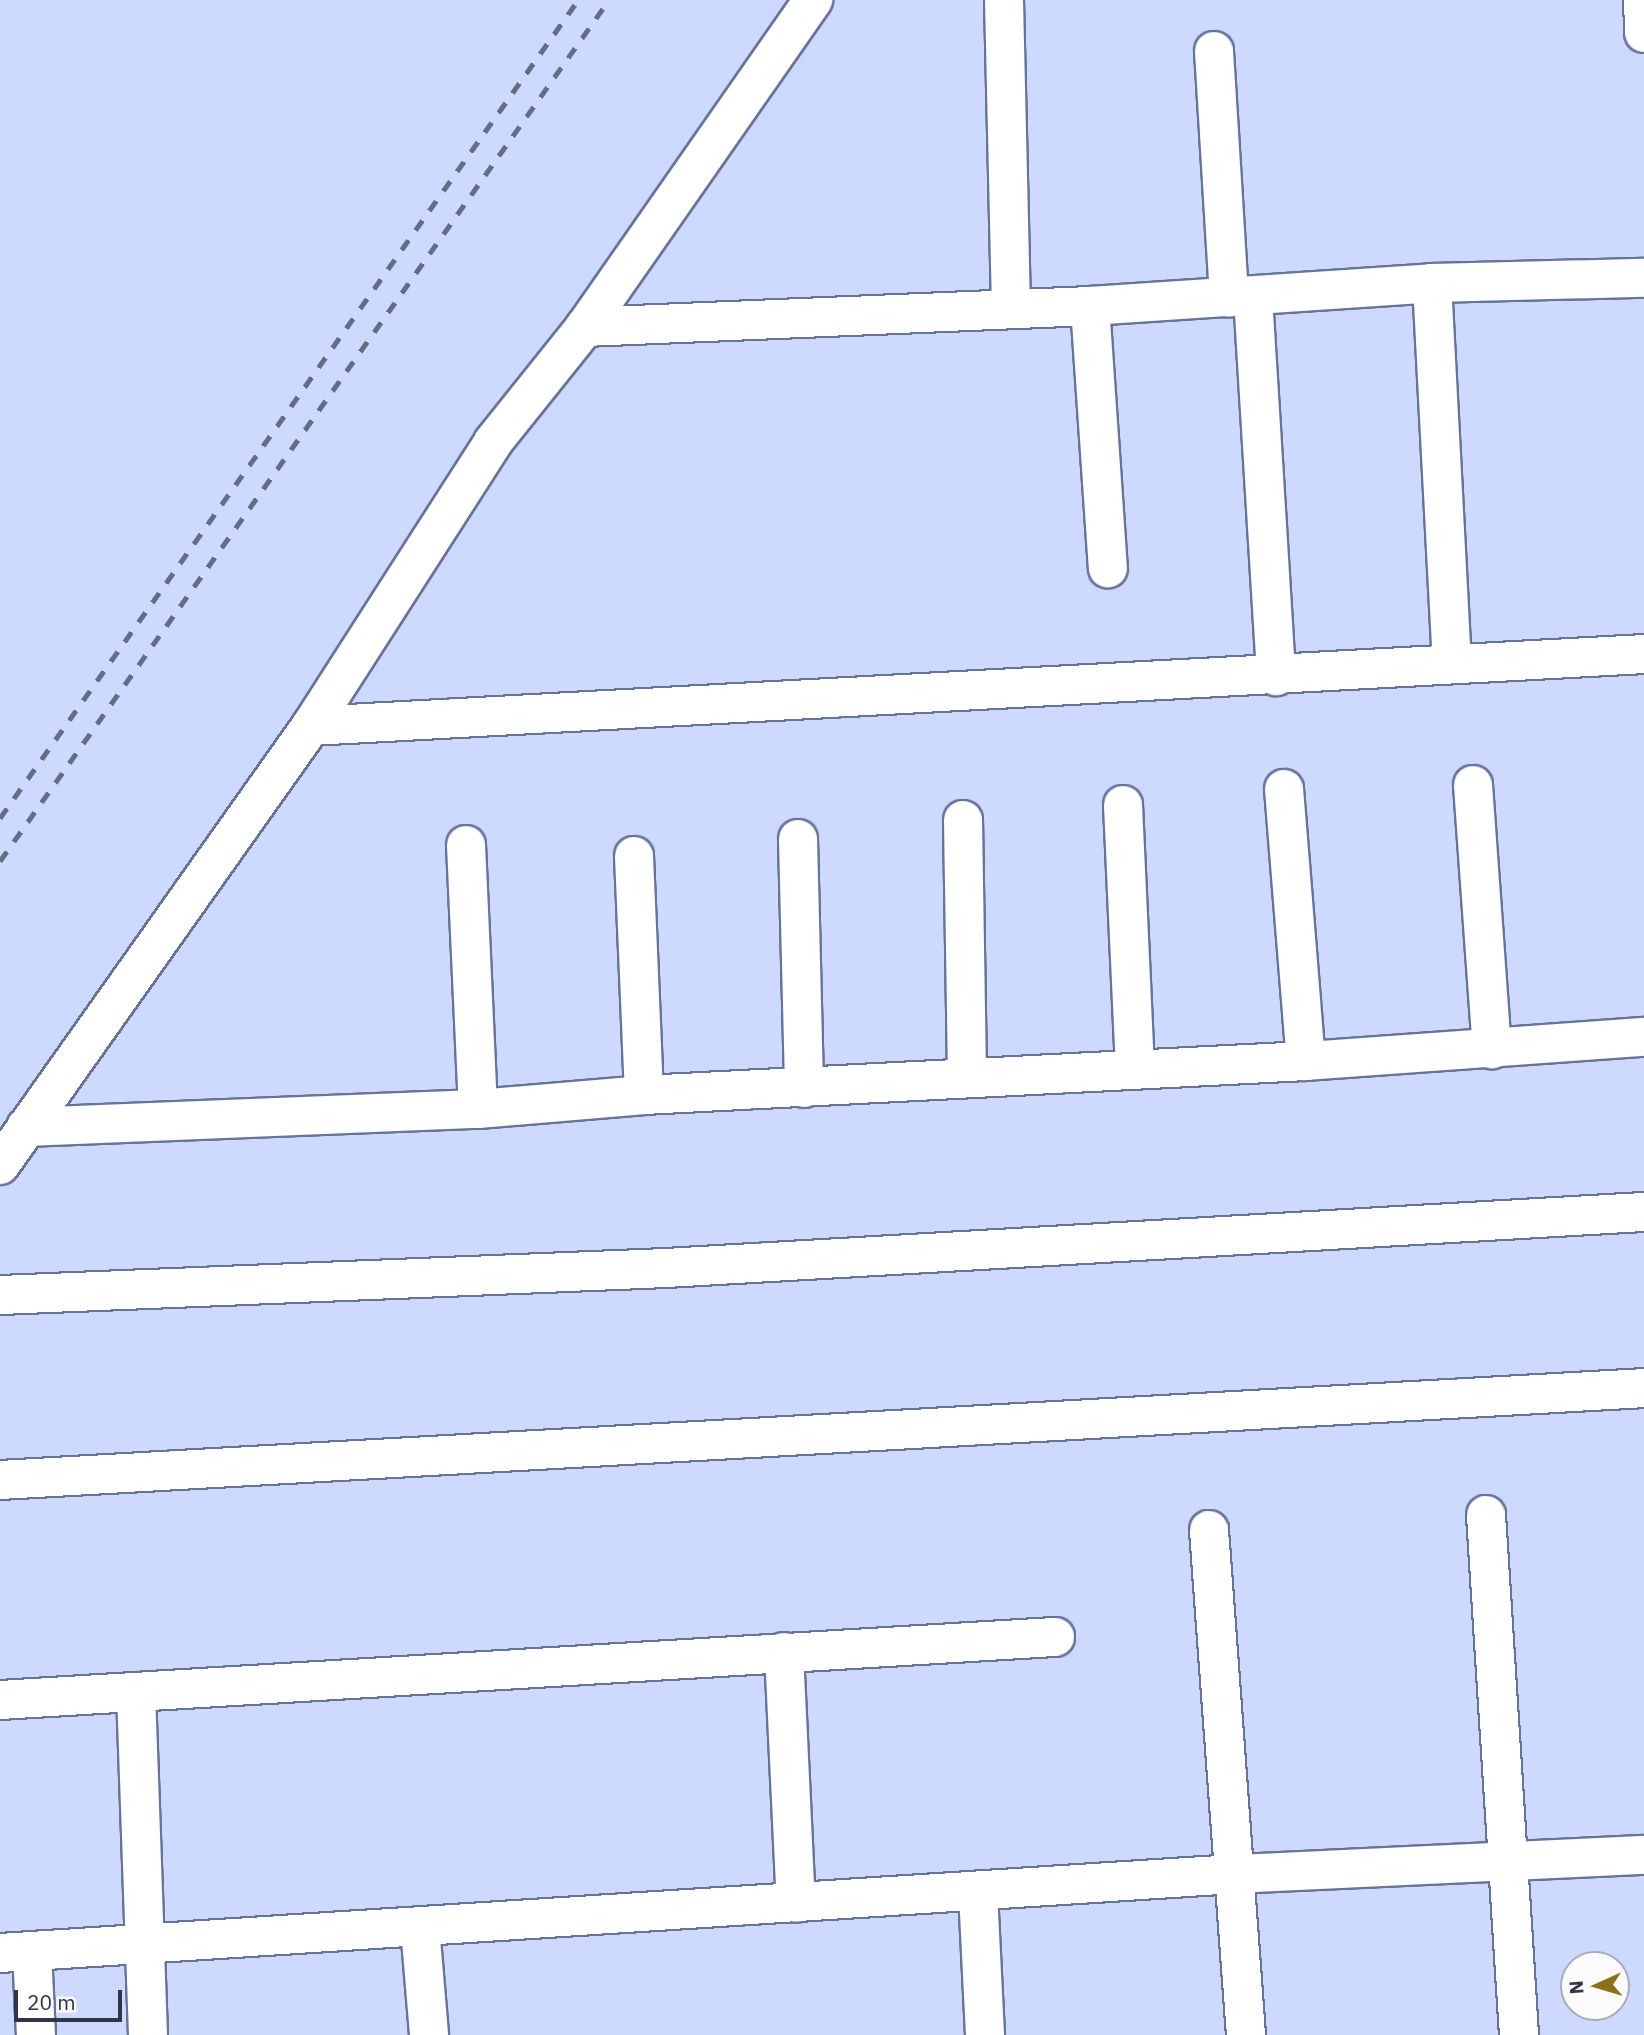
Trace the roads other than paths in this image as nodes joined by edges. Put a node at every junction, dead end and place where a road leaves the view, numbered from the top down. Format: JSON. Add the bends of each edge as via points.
{"nodes":[{"id":1,"x":813,"y":0,"type":"edge"},
{"id":2,"x":1004,"y":0,"type":"edge"},
{"id":3,"x":1643,"y":0,"type":"edge"},
{"id":4,"x":1644,"y":33,"type":"edge"},
{"id":5,"x":1214,"y":51,"type":"dead end"},
{"id":6,"x":1644,"y":278,"type":"edge"},
{"id":7,"x":1432,"y":283,"type":"junction"},
{"id":8,"x":1241,"y":298,"type":"junction"},
{"id":9,"x":1090,"y":306,"type":"junction"},
{"id":10,"x":1012,"y":309,"type":"junction"},
{"id":11,"x":585,"y":327,"type":"junction"},
{"id":12,"x":1108,"y":568,"type":"dead end"},
{"id":13,"x":1644,"y":654,"type":"edge"},
{"id":14,"x":1452,"y":663,"type":"junction"},
{"id":15,"x":1276,"y":676,"type":"junction"},
{"id":16,"x":311,"y":726,"type":"junction"},
{"id":17,"x":1473,"y":785,"type":"dead end"},
{"id":18,"x":1284,"y":789,"type":"dead end"},
{"id":19,"x":1123,"y":805,"type":"dead end"},
{"id":20,"x":963,"y":820,"type":"dead end"},
{"id":21,"x":798,"y":839,"type":"dead end"},
{"id":22,"x":466,"y":845,"type":"dead end"},
{"id":23,"x":634,"y":856,"type":"dead end"},
{"id":24,"x":1644,"y":1037,"type":"edge"},
{"id":25,"x":1492,"y":1049,"type":"junction"},
{"id":26,"x":1306,"y":1061,"type":"junction"},
{"id":27,"x":1135,"y":1069,"type":"junction"},
{"id":28,"x":967,"y":1077,"type":"junction"},
{"id":29,"x":804,"y":1088,"type":"junction"},
{"id":30,"x":645,"y":1095,"type":"junction"},
{"id":31,"x":478,"y":1108,"type":"junction"},
{"id":32,"x":26,"y":1127,"type":"junction"},
{"id":33,"x":0,"y":1165,"type":"edge"},
{"id":34,"x":1644,"y":1212,"type":"edge"},
{"id":35,"x":0,"y":1295,"type":"edge"},
{"id":36,"x":1644,"y":1388,"type":"edge"},
{"id":37,"x":0,"y":1480,"type":"edge"},
{"id":38,"x":1486,"y":1515,"type":"dead end"},
{"id":39,"x":1209,"y":1530,"type":"dead end"},
{"id":40,"x":1055,"y":1637,"type":"dead end"},
{"id":41,"x":784,"y":1652,"type":"junction"},
{"id":42,"x":136,"y":1692,"type":"junction"},
{"id":43,"x":0,"y":1700,"type":"edge"},
{"id":44,"x":1644,"y":1855,"type":"edge"},
{"id":45,"x":1509,"y":1859,"type":"junction"},
{"id":46,"x":1236,"y":1874,"type":"junction"},
{"id":47,"x":978,"y":1892,"type":"junction"},
{"id":48,"x":796,"y":1903,"type":"junction"},
{"id":49,"x":420,"y":1927,"type":"junction"},
{"id":50,"x":145,"y":1945,"type":"junction"},
{"id":51,"x":16,"y":1952,"type":"edge"},
{"id":52,"x":36,"y":2035,"type":"edge"},
{"id":53,"x":148,"y":2035,"type":"edge"},
{"id":54,"x":429,"y":2035,"type":"edge"},
{"id":55,"x":985,"y":2035,"type":"edge"},
{"id":56,"x":1245,"y":2035,"type":"edge"},
{"id":57,"x":1519,"y":2035,"type":"edge"}],
"edges":[{"from":1,"to":11,"type":"street"},
{"from":2,"to":10,"type":"street"},
{"from":3,"to":4,"type":"street"},
{"from":5,"to":8,"type":"street"},
{"from":6,"to":7,"type":"street"},
{"from":7,"to":8,"type":"street"},
{"from":7,"to":14,"type":"street"},
{"from":8,"to":9,"type":"street"},
{"from":8,"to":15,"type":"street"},
{"from":9,"to":10,"type":"street"},
{"from":9,"to":12,"type":"street"},
{"from":10,"to":11,"type":"street"},
{"from":11,"to":16,"type":"street","via":[[493,442]]},
{"from":13,"to":14,"type":"street"},
{"from":14,"to":15,"type":"street"},
{"from":15,"to":16,"type":"street"},
{"from":16,"to":32,"type":"street"},
{"from":17,"to":25,"type":"street"},
{"from":18,"to":26,"type":"street"},
{"from":19,"to":27,"type":"street"},
{"from":20,"to":28,"type":"street"},
{"from":21,"to":29,"type":"street"},
{"from":22,"to":31,"type":"street"},
{"from":23,"to":30,"type":"street"},
{"from":24,"to":25,"type":"street"},
{"from":25,"to":26,"type":"street"},
{"from":26,"to":27,"type":"street"},
{"from":27,"to":28,"type":"street"},
{"from":28,"to":29,"type":"street"},
{"from":29,"to":30,"type":"street"},
{"from":30,"to":31,"type":"street"},
{"from":31,"to":32,"type":"street"},
{"from":32,"to":33,"type":"street"},
{"from":34,"to":35,"type":"street","via":[[666,1268]]},
{"from":36,"to":37,"type":"street"},
{"from":38,"to":45,"type":"street"},
{"from":39,"to":46,"type":"street"},
{"from":40,"to":41,"type":"street"},
{"from":41,"to":42,"type":"street"},
{"from":41,"to":48,"type":"street"},
{"from":42,"to":43,"type":"street"},
{"from":42,"to":50,"type":"street"},
{"from":44,"to":45,"type":"street"},
{"from":45,"to":46,"type":"street"},
{"from":45,"to":57,"type":"street"},
{"from":46,"to":47,"type":"street"},
{"from":46,"to":56,"type":"street"},
{"from":47,"to":48,"type":"street"},
{"from":47,"to":55,"type":"street"},
{"from":48,"to":49,"type":"street"},
{"from":49,"to":50,"type":"street"},
{"from":49,"to":54,"type":"street"},
{"from":50,"to":51,"type":"street"},
{"from":50,"to":53,"type":"street"},
{"from":51,"to":52,"type":"street"}]}
